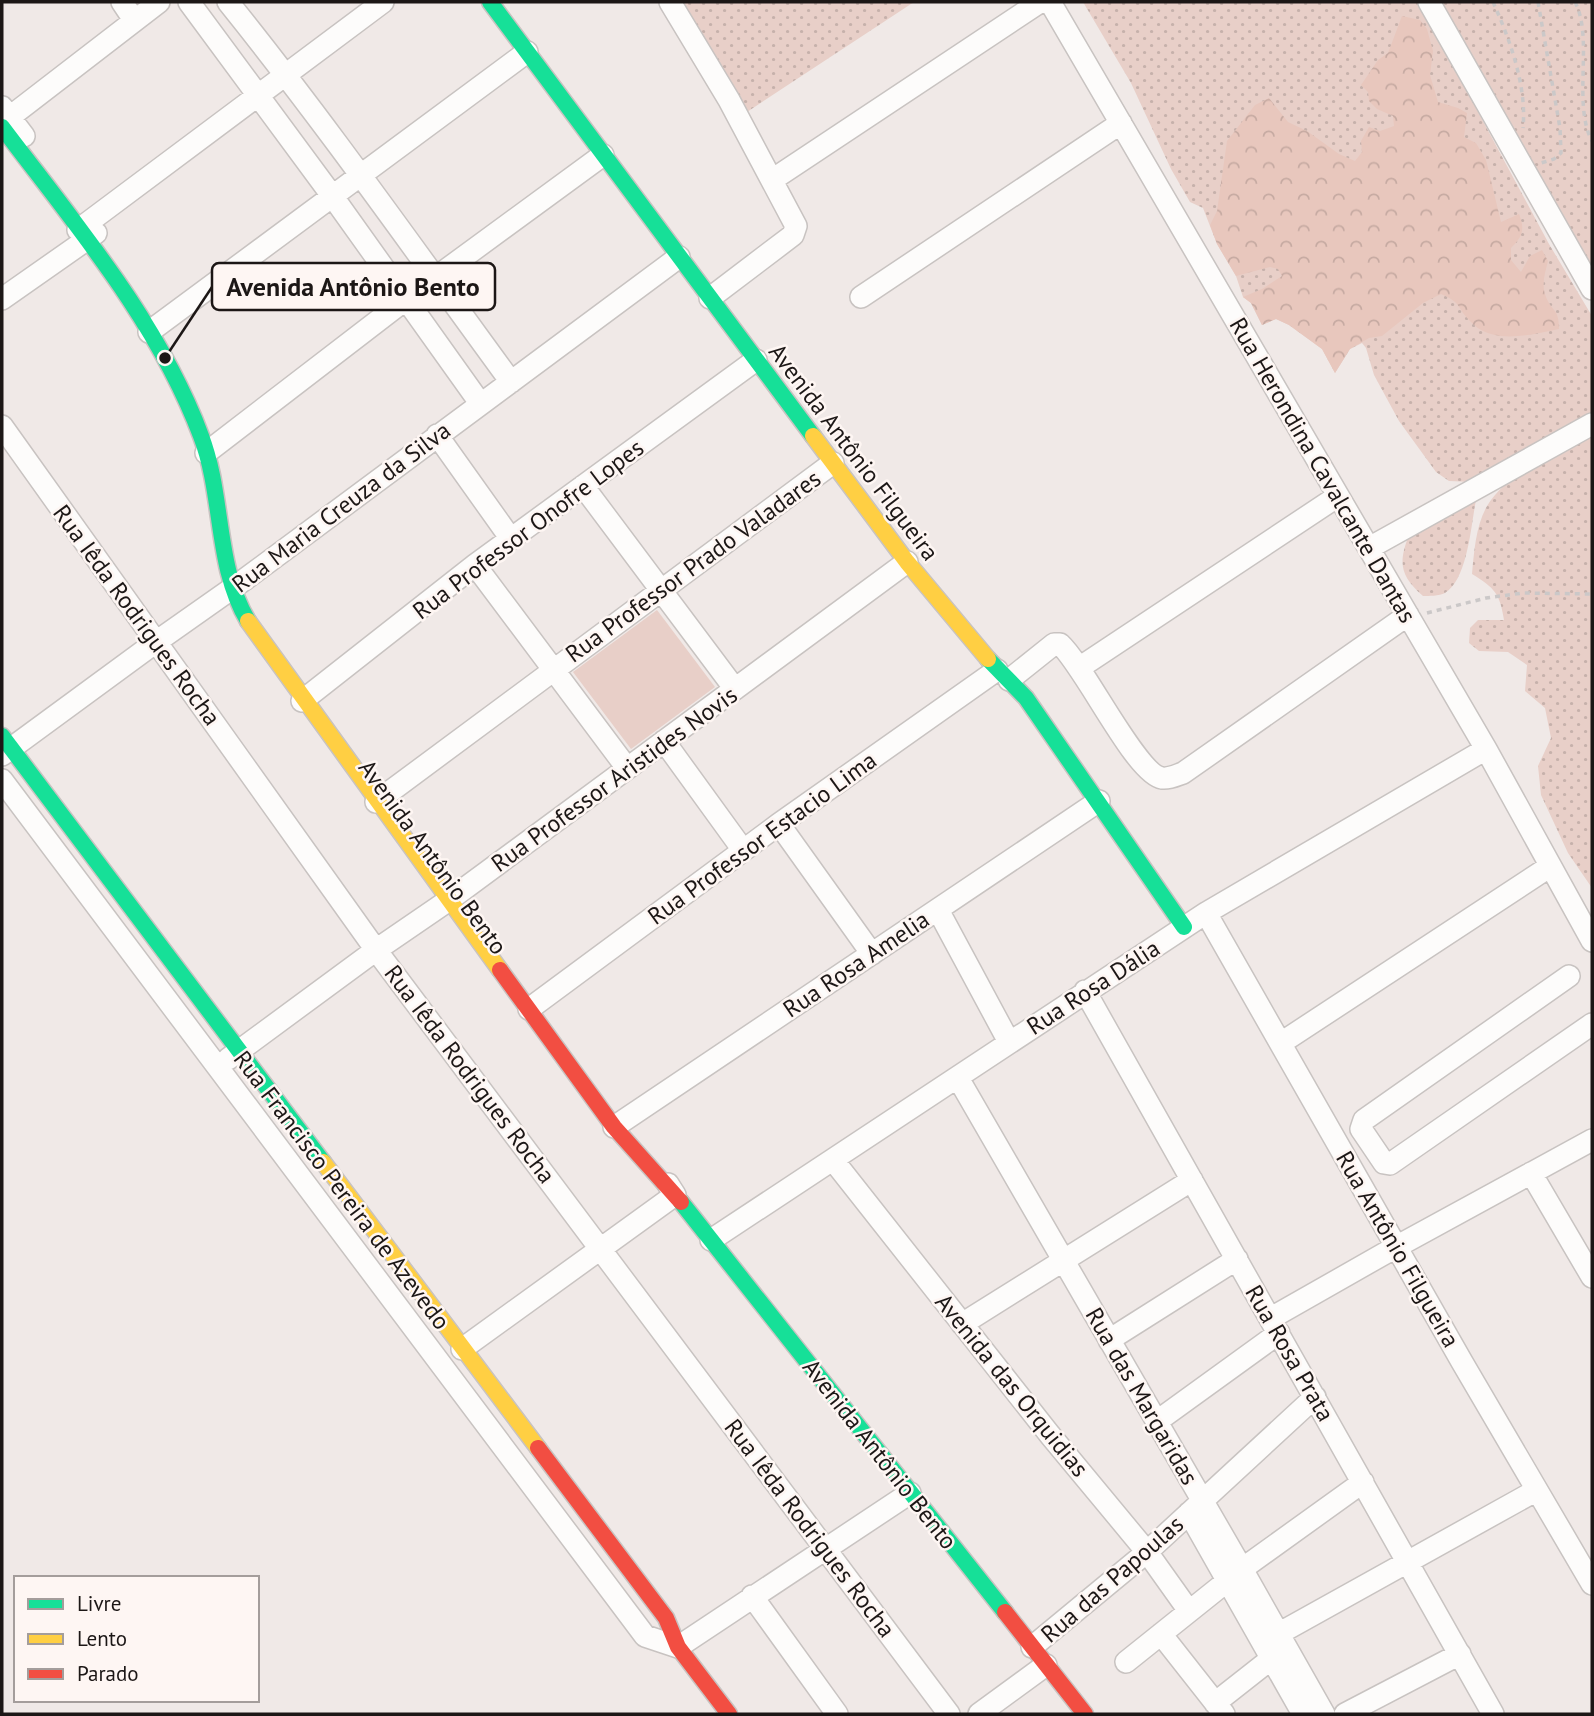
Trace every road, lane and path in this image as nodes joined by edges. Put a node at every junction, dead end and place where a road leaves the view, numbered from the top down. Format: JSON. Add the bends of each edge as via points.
{"nodes":[{"id":1,"x":122,"y":2,"type":"edge"},
{"id":2,"x":159,"y":2,"type":"edge"},
{"id":3,"x":189,"y":2,"type":"edge"},
{"id":4,"x":228,"y":2,"type":"edge"},
{"id":5,"x":383,"y":2,"type":"edge"},
{"id":6,"x":490,"y":2,"type":"edge"},
{"id":7,"x":670,"y":2,"type":"edge"},
{"id":8,"x":1040,"y":2,"type":"edge"},
{"id":9,"x":1050,"y":2,"type":"edge"},
{"id":10,"x":1429,"y":2,"type":"edge"},
{"id":11,"x":1493,"y":2,"type":"edge"},
{"id":12,"x":1538,"y":2,"type":"edge"},
{"id":13,"x":1575,"y":2,"type":"edge"},
{"id":14,"x":134,"y":20,"type":"junction"},
{"id":15,"x":527,"y":52,"type":"junction"},
{"id":16,"x":285,"y":73,"type":"junction"},
{"id":17,"x":256,"y":95,"type":"junction"},
{"id":18,"x":4,"y":118,"type":"edge"},
{"id":19,"x":1121,"y":123,"type":"junction"},
{"id":20,"x":1522,"y":133,"type":"dead end"},
{"id":21,"x":1592,"y":141,"type":"edge"},
{"id":22,"x":603,"y":155,"type":"junction"},
{"id":23,"x":1533,"y":156,"type":"dead end"},
{"id":24,"x":362,"y":176,"type":"junction"},
{"id":25,"x":772,"y":180,"type":"junction"},
{"id":26,"x":333,"y":197,"type":"junction"},
{"id":27,"x":87,"y":232,"type":"junction"},
{"id":28,"x":679,"y":257,"type":"junction"},
{"id":29,"x":435,"y":279,"type":"junction"},
{"id":30,"x":1592,"y":289,"type":"edge"},
{"id":31,"x":710,"y":298,"type":"junction"},
{"id":32,"x":861,"y":298,"type":"dead end"},
{"id":33,"x":2,"y":299,"type":"edge"},
{"id":34,"x":405,"y":300,"type":"junction"},
{"id":35,"x":154,"y":329,"type":"junction"},
{"id":36,"x":756,"y":360,"type":"junction"},
{"id":37,"x":511,"y":382,"type":"junction"},
{"id":38,"x":480,"y":403,"type":"junction"},
{"id":39,"x":1592,"y":424,"type":"edge"},
{"id":40,"x":2,"y":426,"type":"edge"},
{"id":41,"x":437,"y":435,"type":"junction"},
{"id":42,"x":211,"y":449,"type":"junction"},
{"id":43,"x":833,"y":463,"type":"junction"},
{"id":44,"x":583,"y":486,"type":"junction"},
{"id":45,"x":1338,"y":496,"type":"junction"},
{"id":46,"x":511,"y":539,"type":"junction"},
{"id":47,"x":1369,"y":548,"type":"junction"},
{"id":48,"x":907,"y":562,"type":"junction"},
{"id":49,"x":475,"y":565,"type":"junction"},
{"id":50,"x":238,"y":584,"type":"junction"},
{"id":51,"x":661,"y":590,"type":"junction"},
{"id":52,"x":1592,"y":594,"type":"edge"},
{"id":53,"x":1408,"y":615,"type":"junction"},
{"id":54,"x":156,"y":642,"type":"junction"},
{"id":55,"x":1079,"y":668,"type":"junction"},
{"id":56,"x":554,"y":670,"type":"junction"},
{"id":57,"x":1003,"y":675,"type":"junction"},
{"id":58,"x":735,"y":689,"type":"junction"},
{"id":59,"x":307,"y":697,"type":"junction"},
{"id":60,"x":664,"y":741,"type":"junction"},
{"id":61,"x":5,"y":746,"type":"edge"},
{"id":62,"x":1486,"y":749,"type":"junction"},
{"id":63,"x":627,"y":768,"type":"junction"},
{"id":64,"x":2,"y":780,"type":"edge"},
{"id":65,"x":382,"y":798,"type":"junction"},
{"id":66,"x":1099,"y":801,"type":"junction"},
{"id":67,"x":779,"y":824,"type":"junction"},
{"id":68,"x":743,"y":850,"type":"junction"},
{"id":69,"x":1549,"y":867,"type":"junction"},
{"id":70,"x":454,"y":897,"type":"junction"},
{"id":71,"x":938,"y":909,"type":"junction"},
{"id":72,"x":1206,"y":912,"type":"junction"},
{"id":73,"x":1184,"y":927,"type":"junction"},
{"id":74,"x":1592,"y":941,"type":"edge"},
{"id":75,"x":376,"y":950,"type":"junction"},
{"id":76,"x":872,"y":954,"type":"junction"},
{"id":77,"x":1569,"y":975,"type":"dead end"},
{"id":78,"x":1085,"y":992,"type":"junction"},
{"id":79,"x":533,"y":1005,"type":"junction"},
{"id":80,"x":1592,"y":1024,"type":"edge"},
{"id":81,"x":1009,"y":1042,"type":"junction"},
{"id":82,"x":1281,"y":1043,"type":"junction"},
{"id":83,"x":237,"y":1052,"type":"junction"},
{"id":84,"x":217,"y":1068,"type":"junction"},
{"id":85,"x":958,"y":1079,"type":"junction"},
{"id":86,"x":619,"y":1124,"type":"junction"},
{"id":87,"x":1592,"y":1140,"type":"edge"},
{"id":88,"x":1370,"y":1144,"type":"junction"},
{"id":89,"x":833,"y":1160,"type":"junction"},
{"id":90,"x":1348,"y":1161,"type":"junction"},
{"id":91,"x":1531,"y":1174,"type":"junction"},
{"id":92,"x":1192,"y":1180,"type":"junction"},
{"id":93,"x":675,"y":1195,"type":"junction"},
{"id":94,"x":711,"y":1240,"type":"junction"},
{"id":95,"x":1396,"y":1247,"type":"junction"},
{"id":96,"x":601,"y":1248,"type":"junction"},
{"id":97,"x":1063,"y":1259,"type":"junction"},
{"id":98,"x":1237,"y":1259,"type":"junction"},
{"id":99,"x":1592,"y":1277,"type":"edge"},
{"id":100,"x":962,"y":1324,"type":"junction"},
{"id":101,"x":1275,"y":1326,"type":"junction"},
{"id":102,"x":1109,"y":1340,"type":"junction"},
{"id":103,"x":462,"y":1349,"type":"junction"},
{"id":104,"x":1315,"y":1397,"type":"junction"},
{"id":105,"x":1156,"y":1422,"type":"junction"},
{"id":106,"x":1363,"y":1482,"type":"junction"},
{"id":107,"x":1537,"y":1490,"type":"junction"},
{"id":108,"x":910,"y":1493,"type":"junction"},
{"id":109,"x":1196,"y":1507,"type":"junction"},
{"id":110,"x":825,"y":1547,"type":"junction"},
{"id":111,"x":1147,"y":1552,"type":"junction"},
{"id":112,"x":1586,"y":1560,"type":"edge"},
{"id":113,"x":1408,"y":1562,"type":"junction"},
{"id":114,"x":1234,"y":1575,"type":"junction"},
{"id":115,"x":1592,"y":1584,"type":"edge"},
{"id":116,"x":752,"y":1596,"type":"junction"},
{"id":117,"x":1189,"y":1611,"type":"junction"},
{"id":118,"x":1161,"y":1634,"type":"junction"},
{"id":119,"x":1278,"y":1634,"type":"junction"},
{"id":120,"x":678,"y":1647,"type":"junction"},
{"id":121,"x":1032,"y":1647,"type":"junction"},
{"id":122,"x":1460,"y":1654,"type":"junction"},
{"id":123,"x":1271,"y":1659,"type":"junction"},
{"id":124,"x":1126,"y":1662,"type":"dead end"},
{"id":125,"x":1046,"y":1665,"type":"junction"},
{"id":126,"x":1219,"y":1709,"type":"edge"},
{"id":127,"x":729,"y":1714,"type":"edge"},
{"id":128,"x":837,"y":1714,"type":"edge"},
{"id":129,"x":948,"y":1714,"type":"edge"},
{"id":130,"x":979,"y":1714,"type":"edge"},
{"id":131,"x":1085,"y":1714,"type":"edge"},
{"id":132,"x":1303,"y":1714,"type":"edge"},
{"id":133,"x":1324,"y":1714,"type":"edge"},
{"id":134,"x":1345,"y":1714,"type":"edge"},
{"id":135,"x":1493,"y":1714,"type":"edge"}],
"edges":[{"from":1,"to":14,"type":"street"},
{"from":2,"to":14,"type":"street"},
{"from":3,"to":17,"type":"street"},
{"from":4,"to":16,"type":"street"},
{"from":5,"to":16,"type":"street"},
{"from":6,"to":15,"type":"street","name":"Avenida Antônio Filgueira"},
{"from":7,"to":25,"type":"street"},
{"from":8,"to":25,"type":"street"},
{"from":9,"to":19,"type":"street","name":"Rua Herondina Cavalcante Dantas"},
{"from":10,"to":30,"type":"street"},
{"from":11,"to":20,"type":"path","via":[[1520,81]]},
{"from":12,"to":23,"type":"path","via":[[1561,153],[1542,164]]},
{"from":13,"to":21,"type":"path","via":[[1587,32],[1586,113]]},
{"from":14,"to":18,"type":"street"},
{"from":15,"to":22,"type":"street","name":"Avenida Antônio Filgueira"},
{"from":15,"to":24,"type":"street"},
{"from":16,"to":17,"type":"street"},
{"from":16,"to":24,"type":"street"},
{"from":17,"to":26,"type":"street"},
{"from":17,"to":27,"type":"street"},
{"from":18,"to":27,"type":"street","name":"Avenida Antônio Bento"},
{"from":19,"to":32,"type":"street"},
{"from":19,"to":45,"type":"street","name":"Rua Herondina Cavalcante Dantas"},
{"from":22,"to":28,"type":"street","name":"Avenida Antônio Filgueira"},
{"from":22,"to":29,"type":"street"},
{"from":24,"to":26,"type":"street"},
{"from":24,"to":29,"type":"street"},
{"from":25,"to":31,"type":"street","via":[[795,222],[795,232]]},
{"from":26,"to":34,"type":"street"},
{"from":26,"to":35,"type":"street"},
{"from":27,"to":33,"type":"street"},
{"from":27,"to":35,"type":"street","name":"Avenida Antônio Bento"},
{"from":28,"to":31,"type":"street","name":"Avenida Antônio Filgueira"},
{"from":28,"to":37,"type":"street","name":"Rua Maria Creuza da Silva"},
{"from":29,"to":34,"type":"street"},
{"from":29,"to":37,"type":"street"},
{"from":31,"to":36,"type":"street","name":"Avenida Antônio Filgueira"},
{"from":34,"to":38,"type":"street"},
{"from":34,"to":42,"type":"street"},
{"from":35,"to":42,"type":"street","name":"Avenida Antônio Bento","via":[[201,404]]},
{"from":36,"to":43,"type":"street","name":"Avenida Antônio Filgueira"},
{"from":36,"to":44,"type":"street","name":"Rua Professor Onofre Lopes"},
{"from":37,"to":38,"type":"street","name":"Rua Maria Creuza da Silva"},
{"from":38,"to":41,"type":"street","name":"Rua Maria Creuza da Silva"},
{"from":39,"to":47,"type":"street"},
{"from":40,"to":54,"type":"street","name":"Rua Iêda Rodrigues Rocha"},
{"from":41,"to":46,"type":"street"},
{"from":41,"to":50,"type":"street","name":"Rua Maria Creuza da Silva"},
{"from":42,"to":50,"type":"street","name":"Avenida Antônio Bento"},
{"from":43,"to":48,"type":"street","name":"Avenida Antônio Filgueira"},
{"from":43,"to":51,"type":"street","name":"Rua Professor Prado Valadares"},
{"from":44,"to":46,"type":"street","name":"Rua Professor Onofre Lopes"},
{"from":44,"to":51,"type":"street"},
{"from":45,"to":47,"type":"street","name":"Rua Herondina Cavalcante Dantas"},
{"from":45,"to":55,"type":"street"},
{"from":46,"to":49,"type":"street","name":"Rua Professor Onofre Lopes"},
{"from":47,"to":53,"type":"street","name":"Rua Herondina Cavalcante Dantas"},
{"from":48,"to":57,"type":"street","name":"Avenida Antônio Filgueira"},
{"from":48,"to":58,"type":"street","name":"Rua Professor Aristides Novis"},
{"from":49,"to":56,"type":"street"},
{"from":49,"to":59,"type":"street","name":"Rua Professor Onofre Lopes"},
{"from":50,"to":54,"type":"street","name":"Rua Maria Creuza da Silva"},
{"from":50,"to":59,"type":"street","name":"Avenida Antônio Bento"},
{"from":51,"to":56,"type":"street","name":"Rua Professor Prado Valadares"},
{"from":51,"to":58,"type":"street"},
{"from":52,"to":53,"type":"path","via":[[1523,593]]},
{"from":53,"to":55,"type":"street","via":[[1171,778],[1161,778],[1142,764]]},
{"from":53,"to":62,"type":"street","name":"Rua Herondina Cavalcante Dantas"},
{"from":54,"to":61,"type":"street","name":"Rua Maria Creuza da Silva"},
{"from":54,"to":75,"type":"street","name":"Rua Iêda Rodrigues Rocha"},
{"from":55,"to":57,"type":"street","name":"Rua Professor Estacio Lima","via":[[1058,643]]},
{"from":56,"to":63,"type":"street"},
{"from":56,"to":65,"type":"street","name":"Rua Professor Prado Valadares"},
{"from":57,"to":66,"type":"street","name":"Avenida Antônio Filgueira","via":[[1026,698]]},
{"from":57,"to":67,"type":"street","name":"Rua Professor Estacio Lima"},
{"from":58,"to":60,"type":"street","name":"Rua Professor Aristides Novis"},
{"from":59,"to":65,"type":"street","name":"Avenida Antônio Bento"},
{"from":60,"to":63,"type":"street","name":"Rua Professor Aristides Novis"},
{"from":60,"to":68,"type":"street"},
{"from":61,"to":83,"type":"street","name":"Rua Francisco Pereira de Azevedo"},
{"from":62,"to":69,"type":"street","name":"Rua Herondina Cavalcante Dantas"},
{"from":62,"to":72,"type":"street","name":"Rua Rosa Dália"},
{"from":63,"to":70,"type":"street","name":"Rua Professor Aristides Novis"},
{"from":64,"to":84,"type":"street","name":"Rua Francisco Pereira de Azevedo"},
{"from":65,"to":70,"type":"street","name":"Avenida Antônio Bento"},
{"from":66,"to":71,"type":"street","name":"Rua Rosa Amelia"},
{"from":66,"to":73,"type":"street","name":"Avenida Antônio Filgueira"},
{"from":67,"to":68,"type":"street","name":"Rua Professor Estacio Lima"},
{"from":67,"to":76,"type":"street"},
{"from":68,"to":79,"type":"street","name":"Rua Professor Estacio Lima"},
{"from":69,"to":74,"type":"street","name":"Rua Herondina Cavalcante Dantas"},
{"from":69,"to":82,"type":"street"},
{"from":70,"to":75,"type":"street","name":"Rua Professor Aristides Novis"},
{"from":70,"to":79,"type":"street","name":"Avenida Antônio Bento"},
{"from":71,"to":76,"type":"street","name":"Rua Rosa Amelia"},
{"from":71,"to":81,"type":"street"},
{"from":72,"to":73,"type":"street","name":"Rua Rosa Dália"},
{"from":72,"to":82,"type":"street","name":"Rua Antônio Filgueira"},
{"from":73,"to":78,"type":"street","name":"Rua Rosa Dália"},
{"from":75,"to":83,"type":"street","name":"Rua Professor Aristides Novis"},
{"from":75,"to":96,"type":"street","name":"Rua Iêda Rodrigues Rocha"},
{"from":76,"to":86,"type":"street","name":"Rua Rosa Amelia"},
{"from":77,"to":88,"type":"street","via":[[1364,1120],[1362,1129]]},
{"from":78,"to":81,"type":"street","name":"Rua Rosa Dália"},
{"from":78,"to":92,"type":"street","name":"Rua Rosa Prata"},
{"from":79,"to":86,"type":"street","name":"Avenida Antônio Bento"},
{"from":80,"to":88,"type":"street","via":[[1390,1164],[1384,1163]]},
{"from":81,"to":85,"type":"street","name":"Rua Rosa Dália"},
{"from":82,"to":90,"type":"street","name":"Rua Antônio Filgueira"},
{"from":83,"to":84,"type":"street","name":"Rua Professor Aristides Novis"},
{"from":83,"to":103,"type":"street","name":"Rua Francisco Pereira de Azevedo"},
{"from":84,"to":120,"type":"street","name":"Rua Francisco Pereira de Azevedo","via":[[645,1636]]},
{"from":85,"to":89,"type":"street","name":"Rua Rosa Dália"},
{"from":85,"to":97,"type":"street","name":"Rua das Margaridas"},
{"from":86,"to":93,"type":"street","name":"Avenida Antônio Bento"},
{"from":87,"to":91,"type":"street"},
{"from":88,"to":90,"type":"street"},
{"from":89,"to":94,"type":"street","name":"Rua Rosa Dália"},
{"from":89,"to":100,"type":"street","name":"Avenida das Orquidias"},
{"from":90,"to":95,"type":"street","name":"Rua Antônio Filgueira"},
{"from":91,"to":95,"type":"street"},
{"from":91,"to":99,"type":"street"},
{"from":92,"to":97,"type":"street"},
{"from":92,"to":98,"type":"street","name":"Rua Rosa Prata"},
{"from":93,"to":94,"type":"street","name":"Avenida Antônio Bento"},
{"from":93,"to":96,"type":"street"},
{"from":94,"to":108,"type":"street","name":"Avenida Antônio Bento"},
{"from":95,"to":101,"type":"street"},
{"from":95,"to":107,"type":"street","name":"Rua Antônio Filgueira"},
{"from":96,"to":103,"type":"street"},
{"from":96,"to":110,"type":"street","name":"Rua Iêda Rodrigues Rocha"},
{"from":97,"to":100,"type":"street"},
{"from":97,"to":102,"type":"street","name":"Rua das Margaridas"},
{"from":98,"to":101,"type":"street","name":"Rua Rosa Prata"},
{"from":98,"to":102,"type":"street"},
{"from":100,"to":111,"type":"street","name":"Avenida das Orquidias"},
{"from":101,"to":104,"type":"street","name":"Rua Rosa Prata"},
{"from":101,"to":105,"type":"street"},
{"from":102,"to":105,"type":"street","name":"Rua das Margaridas"},
{"from":103,"to":120,"type":"street","name":"Rua Francisco Pereira de Azevedo","via":[[666,1618]]},
{"from":104,"to":106,"type":"street","name":"Rua Rosa Prata"},
{"from":104,"to":109,"type":"street","name":"Rua das Papoulas"},
{"from":105,"to":109,"type":"street","name":"Rua das Margaridas"},
{"from":106,"to":113,"type":"street","name":"Rua Rosa Prata"},
{"from":106,"to":114,"type":"street"},
{"from":107,"to":112,"type":"street","name":"Rua Antônio Filgueira"},
{"from":107,"to":113,"type":"street"},
{"from":108,"to":110,"type":"street"},
{"from":108,"to":121,"type":"street","name":"Avenida Antônio Bento"},
{"from":109,"to":111,"type":"street","name":"Rua das Papoulas"},
{"from":109,"to":114,"type":"street","name":"Rua das Margaridas"},
{"from":110,"to":116,"type":"street"},
{"from":110,"to":129,"type":"street","name":"Rua Iêda Rodrigues Rocha"},
{"from":111,"to":117,"type":"street","name":"Avenida das Orquidias"},
{"from":111,"to":121,"type":"street","name":"Rua das Papoulas"},
{"from":112,"to":115,"type":"street","name":"Rua Antônio Filgueira"},
{"from":113,"to":119,"type":"street"},
{"from":113,"to":122,"type":"street","name":"Rua Rosa Prata"},
{"from":114,"to":117,"type":"street"},
{"from":114,"to":119,"type":"street","name":"Rua das Margaridas"},
{"from":114,"to":123,"type":"street","name":"Rua das Margaridas"},
{"from":116,"to":120,"type":"street"},
{"from":116,"to":128,"type":"street"},
{"from":117,"to":118,"type":"street"},
{"from":118,"to":124,"type":"street"},
{"from":118,"to":126,"type":"street"},
{"from":119,"to":133,"type":"street","name":"Rua das Margaridas"},
{"from":120,"to":127,"type":"street","name":"Rua Francisco Pereira de Azevedo"},
{"from":121,"to":125,"type":"street","name":"Avenida Antônio Bento"},
{"from":122,"to":134,"type":"street"},
{"from":122,"to":135,"type":"street","name":"Rua Rosa Prata"},
{"from":123,"to":126,"type":"street"},
{"from":123,"to":132,"type":"street","name":"Rua das Margaridas"},
{"from":125,"to":130,"type":"street"},
{"from":125,"to":131,"type":"street","name":"Avenida Antônio Bento"}]}
